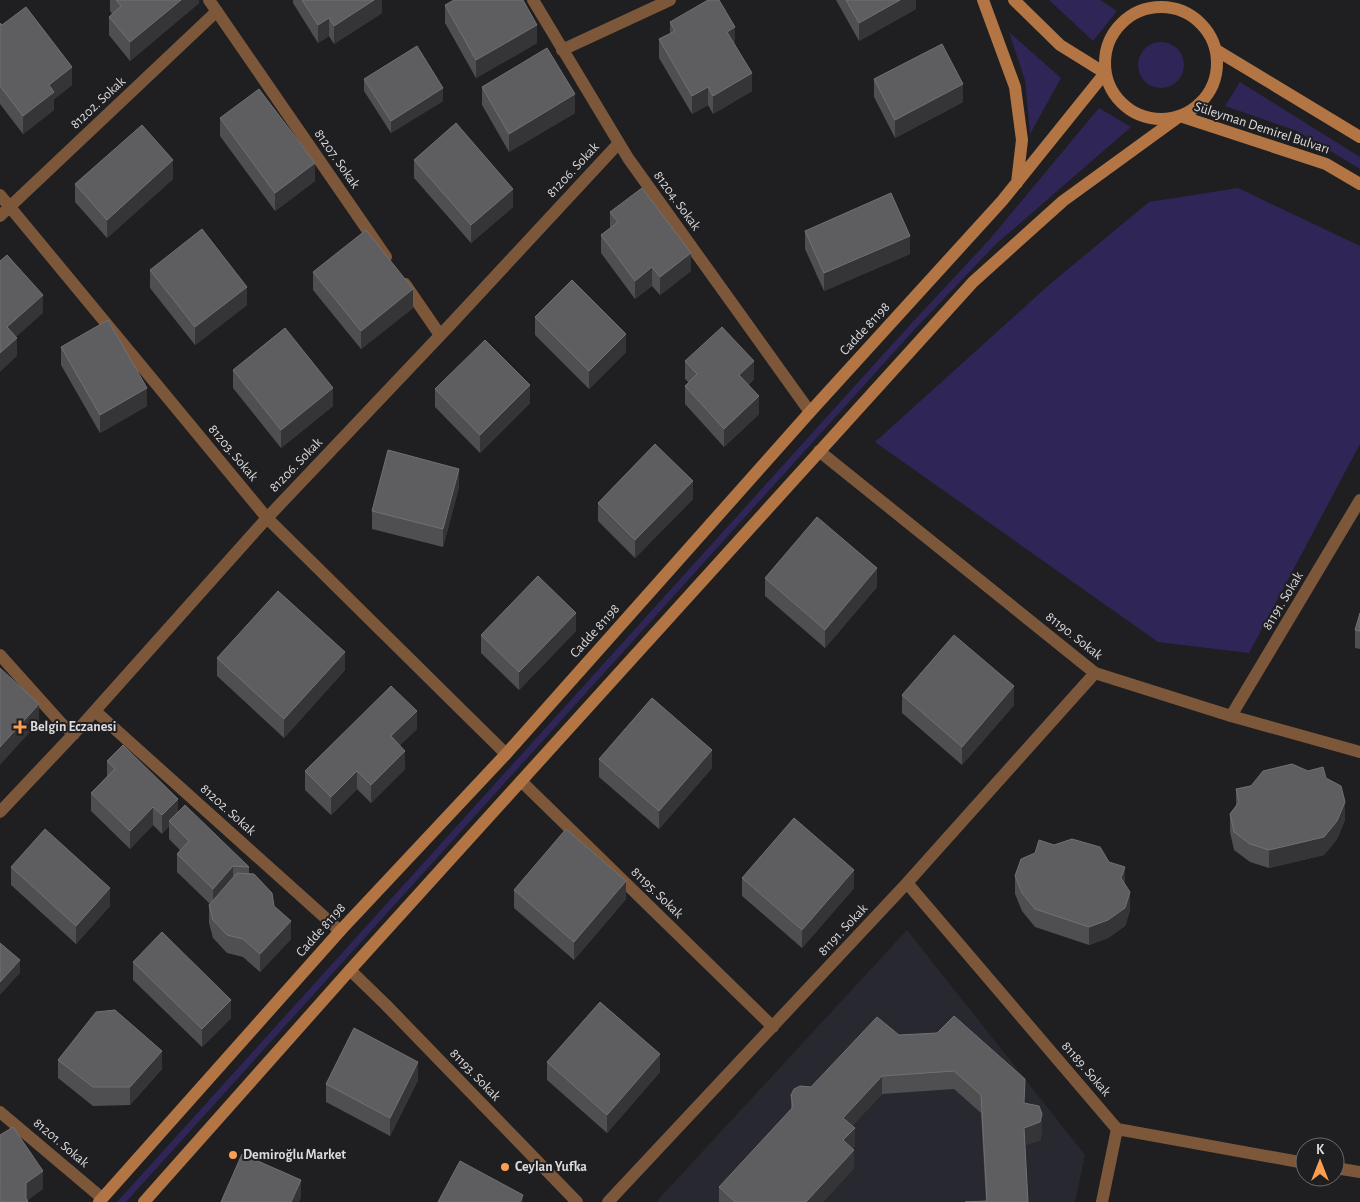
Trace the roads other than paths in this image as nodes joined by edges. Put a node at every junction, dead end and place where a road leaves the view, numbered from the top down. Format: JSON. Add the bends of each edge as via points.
{"nodes":[{"id":1,"x":209,"y":0,"type":"edge"},
{"id":2,"x":533,"y":0,"type":"edge"},
{"id":3,"x":670,"y":0,"type":"edge"},
{"id":4,"x":983,"y":0,"type":"edge"},
{"id":5,"x":1014,"y":0,"type":"edge"},
{"id":6,"x":1139,"y":0,"type":"edge"},
{"id":7,"x":1151,"y":7,"type":"junction"},
{"id":8,"x":217,"y":11,"type":"junction"},
{"id":9,"x":562,"y":50,"type":"junction"},
{"id":10,"x":1216,"y":50,"type":"junction"},
{"id":11,"x":1104,"y":73,"type":"junction"},
{"id":12,"x":1180,"y":116,"type":"junction"},
{"id":13,"x":1360,"y":137,"type":"edge"},
{"id":14,"x":618,"y":144,"type":"junction"},
{"id":15,"x":1017,"y":182,"type":"junction"},
{"id":16,"x":1360,"y":184,"type":"edge"},
{"id":17,"x":0,"y":195,"type":"edge"},
{"id":18,"x":5,"y":211,"type":"edge"},
{"id":19,"x":440,"y":335,"type":"junction"},
{"id":20,"x":810,"y":412,"type":"junction"},
{"id":21,"x":819,"y":451,"type":"junction"},
{"id":22,"x":1360,"y":500,"type":"edge"},
{"id":23,"x":267,"y":518,"type":"junction"},
{"id":24,"x":0,"y":655,"type":"edge"},
{"id":25,"x":1095,"y":673,"type":"junction"},
{"id":26,"x":95,"y":711,"type":"junction"},
{"id":27,"x":1231,"y":716,"type":"junction"},
{"id":28,"x":74,"y":734,"type":"junction"},
{"id":29,"x":1360,"y":752,"type":"edge"},
{"id":30,"x":506,"y":754,"type":"junction"},
{"id":31,"x":521,"y":781,"type":"junction"},
{"id":32,"x":0,"y":812,"type":"edge"},
{"id":33,"x":907,"y":883,"type":"junction"},
{"id":34,"x":340,"y":931,"type":"junction"},
{"id":35,"x":350,"y":970,"type":"junction"},
{"id":36,"x":773,"y":1027,"type":"junction"},
{"id":37,"x":0,"y":1112,"type":"edge"},
{"id":38,"x":1117,"y":1129,"type":"junction"},
{"id":39,"x":1295,"y":1161,"type":"edge"},
{"id":40,"x":1345,"y":1170,"type":"edge"},
{"id":41,"x":1360,"y":1172,"type":"edge"},
{"id":42,"x":101,"y":1200,"type":"edge"},
{"id":43,"x":144,"y":1202,"type":"edge"},
{"id":44,"x":577,"y":1202,"type":"edge"},
{"id":45,"x":608,"y":1202,"type":"edge"},
{"id":46,"x":1102,"y":1202,"type":"edge"}],
"edges":[{"from":1,"to":8,"type":"street","name":"81207. Sokak"},
{"from":2,"to":9,"type":"street","name":"81204. Sokak"},
{"from":3,"to":9,"type":"street"},
{"from":4,"to":15,"type":"main road","via":[[1015,87],[1022,140]]},
{"from":5,"to":11,"type":"main road","via":[[1060,45]]},
{"from":6,"to":7,"type":"main road"},
{"from":7,"to":10,"type":"main road","via":[[1168,7],[1191,16],[1209,34]]},
{"from":7,"to":11,"type":"main road","via":[[1134,13],[1110,38],[1104,55]]},
{"from":8,"to":18,"type":"street","name":"81202. Sokak"},
{"from":8,"to":19,"type":"street","name":"81207. Sokak"},
{"from":9,"to":14,"type":"street","name":"81204. Sokak"},
{"from":10,"to":12,"type":"main road","via":[[1218,66],[1206,97]]},
{"from":10,"to":13,"type":"main road","name":"Süleyman Demirel Bulvarı"},
{"from":11,"to":12,"type":"main road","via":[[1119,102],[1132,112],[1148,119]]},
{"from":11,"to":15,"type":"main road","name":"Cadde 81198"},
{"from":12,"to":16,"type":"main road","name":"Süleyman Demirel Bulvarı","via":[[1326,164]]},
{"from":12,"to":21,"type":"main road","via":[[1063,200],[973,282]]},
{"from":14,"to":19,"type":"street","name":"81206. Sokak"},
{"from":14,"to":20,"type":"street","name":"81204. Sokak"},
{"from":15,"to":20,"type":"main road","name":"Cadde 81198"},
{"from":17,"to":18,"type":"street","name":"81203. Sokak"},
{"from":18,"to":23,"type":"street","name":"81203. Sokak"},
{"from":19,"to":23,"type":"street","name":"81206. Sokak"},
{"from":20,"to":30,"type":"main road","name":"Cadde 81198"},
{"from":21,"to":25,"type":"street","name":"81190. Sokak"},
{"from":21,"to":31,"type":"main road"},
{"from":22,"to":27,"type":"street","name":"81191. Sokak"},
{"from":23,"to":26,"type":"street","name":"81206. Sokak"},
{"from":23,"to":30,"type":"street","name":"81203. Sokak"},
{"from":24,"to":28,"type":"street","via":[[61,724]]},
{"from":25,"to":27,"type":"street","name":"81190. Sokak"},
{"from":25,"to":33,"type":"street","name":"81191. Sokak"},
{"from":26,"to":28,"type":"street","name":"81206. Sokak"},
{"from":26,"to":34,"type":"street","name":"81202. Sokak"},
{"from":27,"to":29,"type":"street","name":"81190. Sokak"},
{"from":28,"to":32,"type":"street","name":"81206. Sokak"},
{"from":30,"to":34,"type":"main road","name":"Cadde 81198"},
{"from":31,"to":35,"type":"main road"},
{"from":31,"to":36,"type":"street","name":"81195. Sokak"},
{"from":33,"to":36,"type":"street","name":"81191. Sokak"},
{"from":33,"to":38,"type":"street","name":"81189. Sokak"},
{"from":34,"to":42,"type":"main road","name":"Cadde 81198"},
{"from":35,"to":43,"type":"main road"},
{"from":35,"to":44,"type":"street","name":"81193. Sokak"},
{"from":36,"to":45,"type":"street","name":"81191. Sokak"},
{"from":37,"to":42,"type":"street","name":"81201. Sokak"},
{"from":38,"to":39,"type":"street"},
{"from":38,"to":46,"type":"street"},
{"from":40,"to":41,"type":"street"}]}
